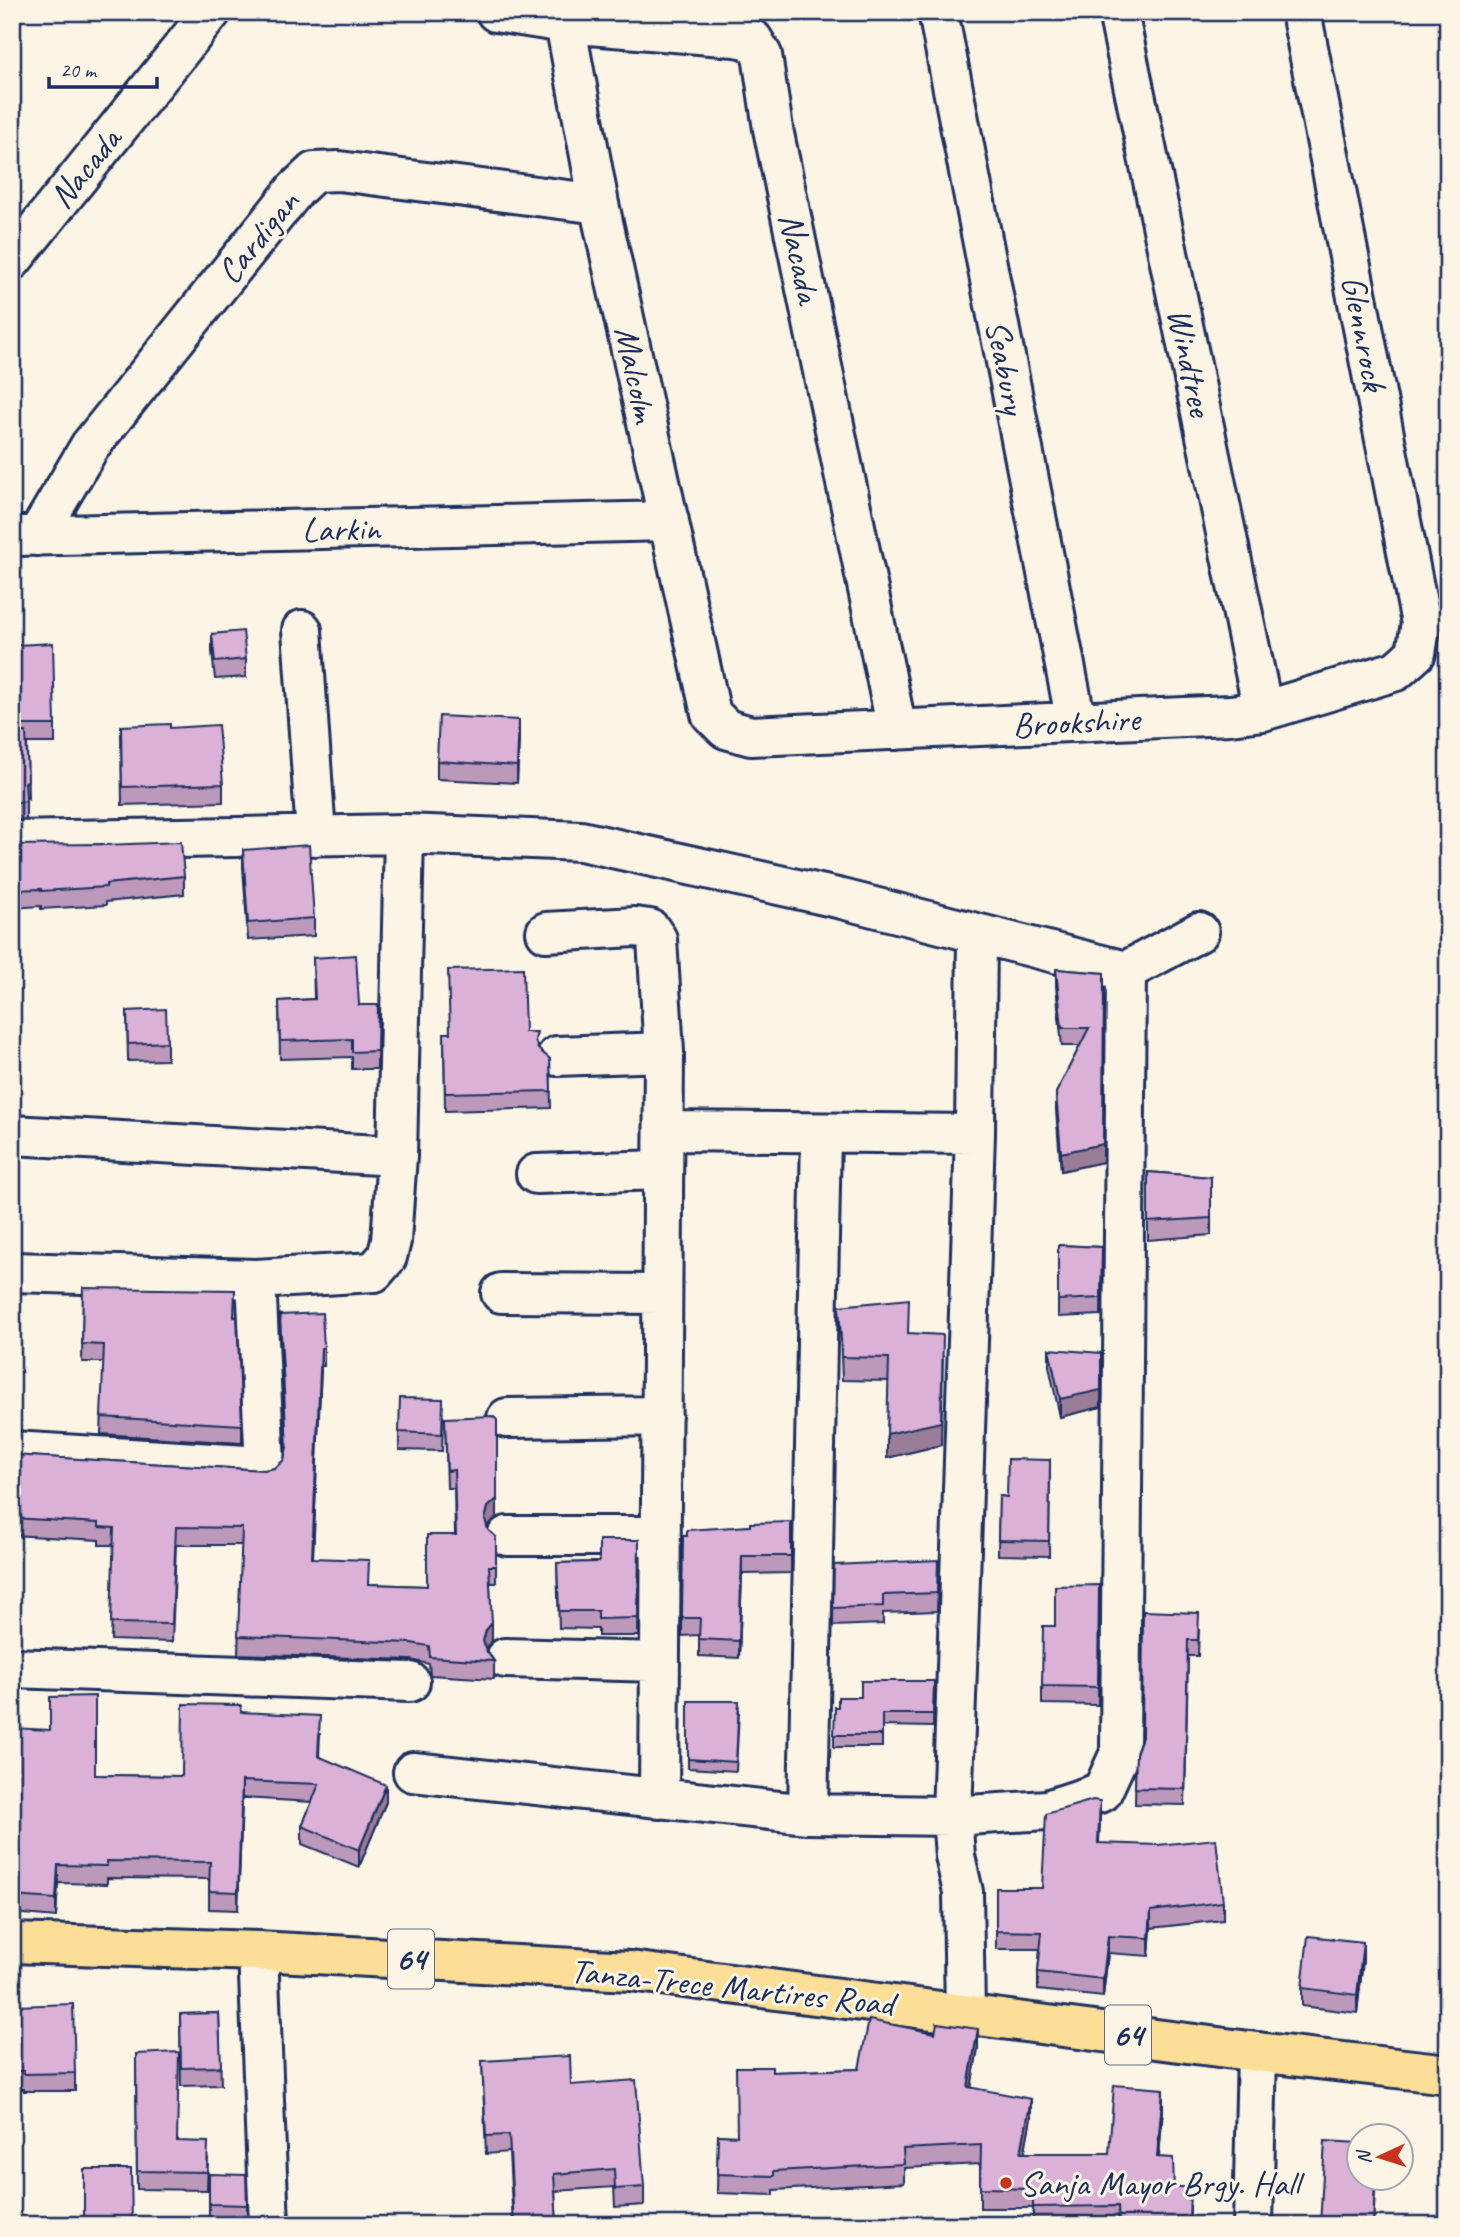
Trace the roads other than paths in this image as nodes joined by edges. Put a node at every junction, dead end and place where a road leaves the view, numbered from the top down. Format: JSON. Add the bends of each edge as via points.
{"nodes":[{"id":1,"x":211,"y":12,"type":"edge"},
{"id":2,"x":496,"y":12,"type":"edge"},
{"id":3,"x":938,"y":12,"type":"edge"},
{"id":4,"x":1118,"y":12,"type":"edge"},
{"id":5,"x":1301,"y":12,"type":"edge"},
{"id":6,"x":565,"y":18,"type":"edge"},
{"id":7,"x":599,"y":204,"type":"junction"},
{"id":8,"x":12,"y":260,"type":"edge"},
{"id":9,"x":669,"y":521,"type":"junction"},
{"id":10,"x":24,"y":536,"type":"edge"},
{"id":11,"x":302,"y":630,"type":"dead end"},
{"id":12,"x":1416,"y":653,"type":"joint"},
{"id":13,"x":1263,"y":710,"type":"junction"},
{"id":14,"x":1076,"y":722,"type":"junction"},
{"id":15,"x":726,"y":729,"type":"joint"},
{"id":16,"x":897,"y":730,"type":"junction"},
{"id":17,"x":404,"y":834,"type":"junction"},
{"id":18,"x":316,"y":836,"type":"junction"},
{"id":19,"x":12,"y":841,"type":"edge"},
{"id":20,"x":546,"y":932,"type":"dead end"},
{"id":21,"x":1199,"y":932,"type":"dead end"},
{"id":22,"x":977,"y":933,"type":"junction"},
{"id":23,"x":1126,"y":971,"type":"junction"},
{"id":24,"x":664,"y":1052,"type":"junction"},
{"id":25,"x":557,"y":1056,"type":"dead end"},
{"id":26,"x":664,"y":1131,"type":"junction"},
{"id":27,"x":821,"y":1133,"type":"junction"},
{"id":28,"x":975,"y":1134,"type":"junction"},
{"id":29,"x":12,"y":1135,"type":"edge"},
{"id":30,"x":397,"y":1156,"type":"junction"},
{"id":31,"x":663,"y":1170,"type":"junction"},
{"id":32,"x":536,"y":1174,"type":"dead end"},
{"id":33,"x":12,"y":1272,"type":"edge"},
{"id":34,"x":256,"y":1279,"type":"junction"},
{"id":35,"x":501,"y":1293,"type":"dead end"},
{"id":36,"x":662,"y":1294,"type":"junction"},
{"id":37,"x":662,"y":1416,"type":"junction"},
{"id":38,"x":507,"y":1419,"type":"dead end"},
{"id":39,"x":12,"y":1451,"type":"edge"},
{"id":40,"x":507,"y":1536,"type":"dead end"},
{"id":41,"x":661,"y":1536,"type":"junction"},
{"id":42,"x":505,"y":1658,"type":"dead end"},
{"id":43,"x":660,"y":1662,"type":"junction"},
{"id":44,"x":12,"y":1668,"type":"edge"},
{"id":45,"x":410,"y":1682,"type":"dead end"},
{"id":46,"x":413,"y":1772,"type":"dead end"},
{"id":47,"x":659,"y":1798,"type":"junction"},
{"id":48,"x":808,"y":1814,"type":"junction"},
{"id":49,"x":952,"y":1816,"type":"junction"},
{"id":50,"x":12,"y":1942,"type":"edge"},
{"id":51,"x":258,"y":1951,"type":"junction"},
{"id":52,"x":953,"y":2012,"type":"junction"},
{"id":53,"x":1257,"y":2052,"type":"junction"},
{"id":54,"x":1448,"y":2074,"type":"edge"},
{"id":55,"x":269,"y":2225,"type":"edge"},
{"id":56,"x":1253,"y":2225,"type":"edge"}],
"edges":[{"from":1,"to":8,"type":"street","name":"Nacada"},
{"from":2,"to":6,"type":"street","name":"Nacada"},
{"from":3,"to":14,"type":"street","name":"Seabury"},
{"from":4,"to":13,"type":"street","name":"Windtree"},
{"from":5,"to":12,"type":"street","name":"Glennrock","via":[[1421,623]]},
{"from":6,"to":7,"type":"street","name":"Malcolm"},
{"from":6,"to":16,"type":"street","name":"Nacada","via":[[753,40],[762,55]]},
{"from":7,"to":9,"type":"street","name":"Malcolm"},
{"from":7,"to":10,"type":"street","name":"Cardigan","via":[[339,171],[314,172],[90,446]]},
{"from":9,"to":10,"type":"street","name":"Larkin"},
{"from":9,"to":15,"type":"street","name":"Malcolm","via":[[711,714]]},
{"from":11,"to":18,"type":"street"},
{"from":12,"to":13,"type":"street","name":"Brookshire","via":[[1396,671]]},
{"from":13,"to":14,"type":"street","name":"Brookshire"},
{"from":14,"to":16,"type":"street","name":"Brookshire"},
{"from":15,"to":16,"type":"street","name":"Brookshire","via":[[751,736]]},
{"from":17,"to":18,"type":"street"},
{"from":17,"to":22,"type":"street","via":[[581,841]]},
{"from":17,"to":30,"type":"street"},
{"from":18,"to":19,"type":"street"},
{"from":20,"to":24,"type":"street","via":[[650,929],[657,939]]},
{"from":21,"to":23,"type":"street"},
{"from":22,"to":23,"type":"street"},
{"from":22,"to":28,"type":"street"},
{"from":23,"to":49,"type":"street","via":[[1120,1753],[1102,1792],[1047,1810]]},
{"from":24,"to":25,"type":"street"},
{"from":24,"to":26,"type":"street"},
{"from":26,"to":27,"type":"street"},
{"from":26,"to":31,"type":"street"},
{"from":27,"to":28,"type":"street"},
{"from":27,"to":48,"type":"street"},
{"from":28,"to":49,"type":"street"},
{"from":29,"to":30,"type":"street"},
{"from":30,"to":34,"type":"street","via":[[391,1241],[387,1258],[374,1272]]},
{"from":31,"to":32,"type":"street"},
{"from":31,"to":36,"type":"street"},
{"from":33,"to":34,"type":"street"},
{"from":34,"to":39,"type":"street","via":[[265,1466]]},
{"from":35,"to":36,"type":"street"},
{"from":36,"to":37,"type":"street"},
{"from":37,"to":38,"type":"street"},
{"from":37,"to":41,"type":"street"},
{"from":40,"to":41,"type":"street"},
{"from":41,"to":43,"type":"street"},
{"from":42,"to":43,"type":"street"},
{"from":43,"to":47,"type":"street"},
{"from":44,"to":45,"type":"street"},
{"from":46,"to":47,"type":"street"},
{"from":47,"to":48,"type":"street"},
{"from":48,"to":49,"type":"street"},
{"from":49,"to":52,"type":"street","via":[[963,1892]]},
{"from":50,"to":51,"type":"main road","name":"Tanza-Trece Martires Road","number":"64"},
{"from":51,"to":52,"type":"main road","name":"Tanza-Trece Martires Road","number":"64","via":[[630,1971]]},
{"from":51,"to":55,"type":"street"},
{"from":52,"to":53,"type":"main road","name":"Tanza-Trece Martires Road","number":"64"},
{"from":53,"to":54,"type":"main road","name":"Tanza-Trece Martires Road","number":"64"},
{"from":53,"to":56,"type":"street"}]}
